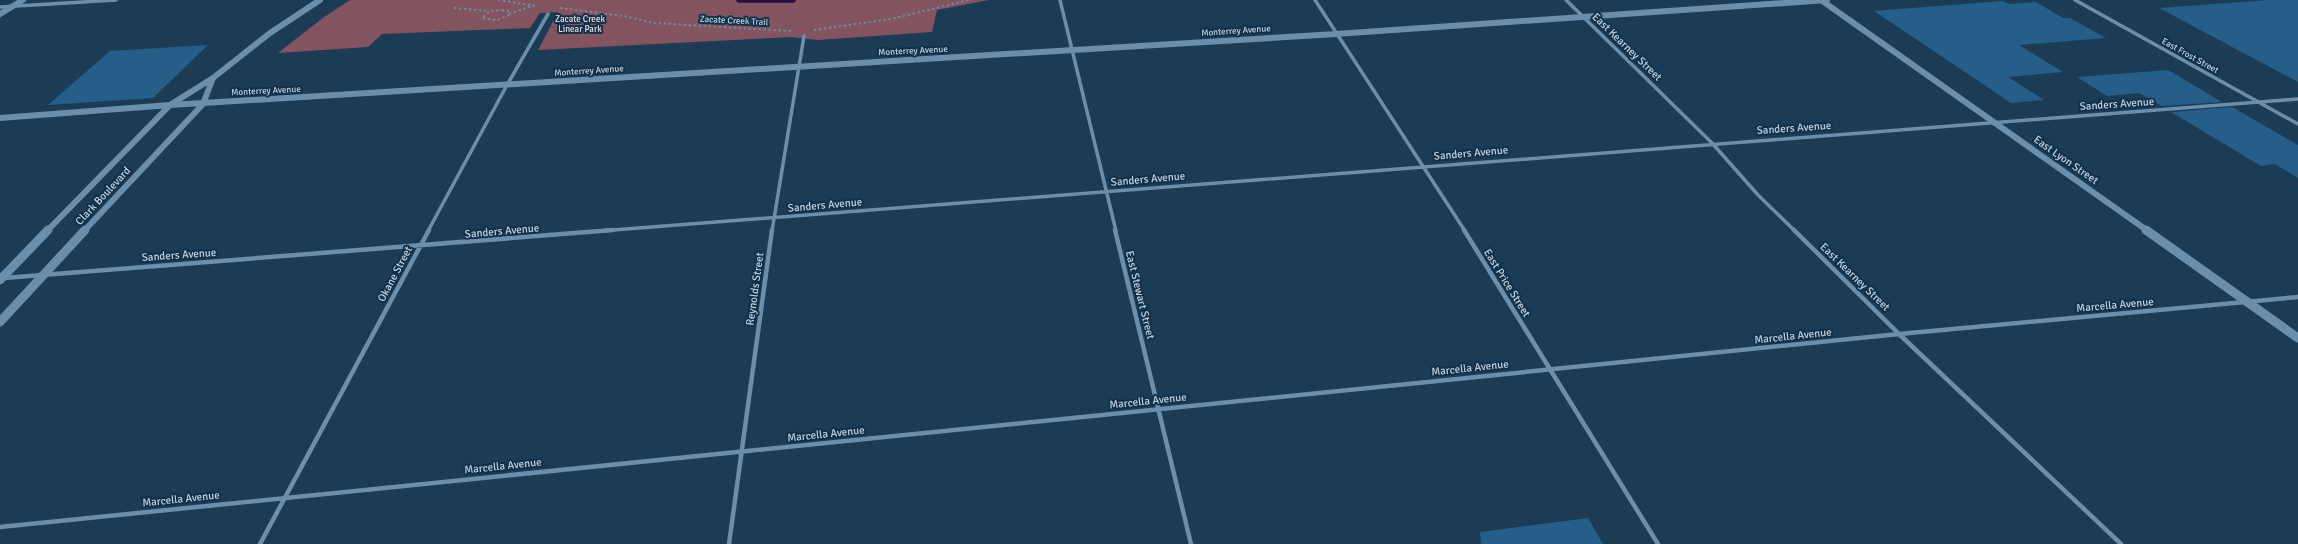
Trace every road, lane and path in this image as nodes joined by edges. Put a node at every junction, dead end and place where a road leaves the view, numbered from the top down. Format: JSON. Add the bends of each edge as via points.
{"nodes":[{"id":1,"x":23,"y":0,"type":"edge"},
{"id":2,"x":116,"y":0,"type":"edge"},
{"id":3,"x":320,"y":0,"type":"edge"},
{"id":4,"x":498,"y":0,"type":"edge"},
{"id":5,"x":969,"y":0,"type":"edge"},
{"id":6,"x":1060,"y":0,"type":"edge"},
{"id":7,"x":1315,"y":0,"type":"edge"},
{"id":8,"x":1566,"y":0,"type":"edge"},
{"id":9,"x":1821,"y":0,"type":"edge"},
{"id":10,"x":1827,"y":0,"type":"edge"},
{"id":11,"x":2075,"y":0,"type":"edge"},
{"id":12,"x":534,"y":5,"type":"junction"},
{"id":13,"x":11,"y":6,"type":"junction"},
{"id":14,"x":540,"y":6,"type":"dead end"},
{"id":15,"x":0,"y":7,"type":"edge"},
{"id":16,"x":454,"y":8,"type":"dead end"},
{"id":17,"x":560,"y":8,"type":"dead end"},
{"id":18,"x":490,"y":11,"type":"junction"},
{"id":19,"x":0,"y":14,"type":"edge"},
{"id":20,"x":509,"y":14,"type":"junction"},
{"id":21,"x":548,"y":14,"type":"dead end"},
{"id":22,"x":1583,"y":17,"type":"junction"},
{"id":23,"x":808,"y":30,"type":"dead end"},
{"id":24,"x":795,"y":31,"type":"dead end"},
{"id":25,"x":1336,"y":34,"type":"junction"},
{"id":26,"x":804,"y":36,"type":"dead end"},
{"id":27,"x":1072,"y":50,"type":"junction"},
{"id":28,"x":800,"y":66,"type":"junction"},
{"id":29,"x":213,"y":78,"type":"junction"},
{"id":30,"x":507,"y":85,"type":"junction"},
{"id":31,"x":2298,"y":99,"type":"edge"},
{"id":32,"x":2259,"y":102,"type":"junction"},
{"id":33,"x":203,"y":104,"type":"junction"},
{"id":34,"x":170,"y":106,"type":"junction"},
{"id":35,"x":0,"y":118,"type":"edge"},
{"id":36,"x":1994,"y":123,"type":"junction"},
{"id":37,"x":2298,"y":124,"type":"edge"},
{"id":38,"x":1712,"y":143,"type":"junction"},
{"id":39,"x":1424,"y":166,"type":"junction"},
{"id":40,"x":1106,"y":192,"type":"junction"},
{"id":41,"x":774,"y":218,"type":"junction"},
{"id":42,"x":420,"y":246,"type":"junction"},
{"id":43,"x":44,"y":274,"type":"junction"},
{"id":44,"x":1,"y":279,"type":"edge"},
{"id":45,"x":2298,"y":297,"type":"edge"},
{"id":46,"x":2248,"y":302,"type":"junction"},
{"id":47,"x":0,"y":322,"type":"edge"},
{"id":48,"x":1900,"y":334,"type":"junction"},
{"id":49,"x":2298,"y":338,"type":"edge"},
{"id":50,"x":1550,"y":369,"type":"junction"},
{"id":51,"x":1159,"y":409,"type":"junction"},
{"id":52,"x":742,"y":451,"type":"junction"},
{"id":53,"x":285,"y":497,"type":"junction"},
{"id":54,"x":0,"y":527,"type":"edge"},
{"id":55,"x":260,"y":544,"type":"edge"},
{"id":56,"x":729,"y":544,"type":"edge"},
{"id":57,"x":1191,"y":544,"type":"edge"},
{"id":58,"x":1658,"y":544,"type":"edge"},
{"id":59,"x":2121,"y":544,"type":"edge"}],
"edges":[{"from":1,"to":13,"type":"street"},
{"from":2,"to":13,"type":"street"},
{"from":3,"to":29,"type":"street","name":"Clark Boulevard","via":[[270,32]]},
{"from":4,"to":12,"type":"path"},
{"from":5,"to":23,"type":"path","via":[[883,21]]},
{"from":6,"to":27,"type":"street","name":"East Stewart Street"},
{"from":7,"to":25,"type":"street","name":"East Price Street"},
{"from":8,"to":22,"type":"street","name":"East Kearney Street"},
{"from":9,"to":10,"type":"street","name":"Monterrey Avenue"},
{"from":9,"to":22,"type":"street","name":"Monterrey Avenue"},
{"from":9,"to":36,"type":"street","name":"East Lyon Street"},
{"from":11,"to":32,"type":"street","name":"East Frost Street"},
{"from":12,"to":14,"type":"path"},
{"from":12,"to":20,"type":"path"},
{"from":13,"to":15,"type":"street"},
{"from":13,"to":19,"type":"street"},
{"from":16,"to":18,"type":"path"},
{"from":17,"to":24,"type":"path","name":"Zacate Creek Trail","via":[[624,16],[654,23]]},
{"from":18,"to":20,"type":"path","via":[[505,10]]},
{"from":18,"to":20,"type":"path","via":[[482,18],[497,20]]},
{"from":21,"to":30,"type":"street","name":"Okane Street"},
{"from":22,"to":25,"type":"street","name":"Monterrey Avenue"},
{"from":22,"to":38,"type":"street","name":"East Kearney Street"},
{"from":25,"to":27,"type":"street","name":"Monterrey Avenue"},
{"from":25,"to":39,"type":"street","name":"East Price Street"},
{"from":26,"to":28,"type":"street","name":"Reynolds Street"},
{"from":27,"to":28,"type":"street","name":"Monterrey Avenue"},
{"from":27,"to":40,"type":"street","name":"East Stewart Street"},
{"from":28,"to":30,"type":"street","name":"Monterrey Avenue"},
{"from":28,"to":41,"type":"street","name":"Reynolds Street"},
{"from":29,"to":33,"type":"street","name":"Clark Boulevard"},
{"from":29,"to":34,"type":"street","name":"Clark Boulevard"},
{"from":30,"to":33,"type":"street","name":"Monterrey Avenue"},
{"from":30,"to":42,"type":"street","name":"Okane Street"},
{"from":31,"to":32,"type":"street","name":"Sanders Avenue"},
{"from":32,"to":36,"type":"street","name":"Sanders Avenue"},
{"from":32,"to":37,"type":"street","name":"East Frost Street"},
{"from":33,"to":34,"type":"street","name":"Monterrey Avenue"},
{"from":33,"to":43,"type":"street","name":"Clark Boulevard"},
{"from":34,"to":35,"type":"street","name":"Monterrey Avenue"},
{"from":34,"to":44,"type":"street","name":"Clark Boulevard"},
{"from":36,"to":38,"type":"street","name":"Sanders Avenue"},
{"from":36,"to":46,"type":"street","name":"East Lyon Street"},
{"from":38,"to":39,"type":"street","name":"Sanders Avenue"},
{"from":38,"to":48,"type":"street","name":"East Kearney Street","via":[[1758,195]]},
{"from":39,"to":40,"type":"street","name":"Sanders Avenue"},
{"from":39,"to":50,"type":"street","name":"East Price Street"},
{"from":40,"to":41,"type":"street","name":"Sanders Avenue"},
{"from":40,"to":51,"type":"street","name":"East Stewart Street"},
{"from":41,"to":42,"type":"street","name":"Sanders Avenue"},
{"from":41,"to":52,"type":"street","name":"Reynolds Street"},
{"from":42,"to":43,"type":"street","name":"Sanders Avenue"},
{"from":42,"to":53,"type":"street","name":"Okane Street"},
{"from":43,"to":44,"type":"street","name":"Sanders Avenue"},
{"from":43,"to":47,"type":"street","name":"Clark Boulevard"},
{"from":45,"to":46,"type":"street","name":"Marcella Avenue"},
{"from":46,"to":48,"type":"street","name":"Marcella Avenue"},
{"from":46,"to":49,"type":"street","name":"East Lyon Street"},
{"from":48,"to":50,"type":"street","name":"Marcella Avenue"},
{"from":48,"to":59,"type":"street","name":"East Kearney Street"},
{"from":50,"to":51,"type":"street","name":"Marcella Avenue"},
{"from":50,"to":58,"type":"street","name":"East Price Street"},
{"from":51,"to":52,"type":"street","name":"Marcella Avenue"},
{"from":51,"to":57,"type":"street","name":"East Stewart Street"},
{"from":52,"to":53,"type":"street","name":"Marcella Avenue"},
{"from":52,"to":56,"type":"street","name":"Reynolds Street"},
{"from":53,"to":54,"type":"street","name":"Marcella Avenue"},
{"from":53,"to":55,"type":"street","name":"Okane Street"}]}
